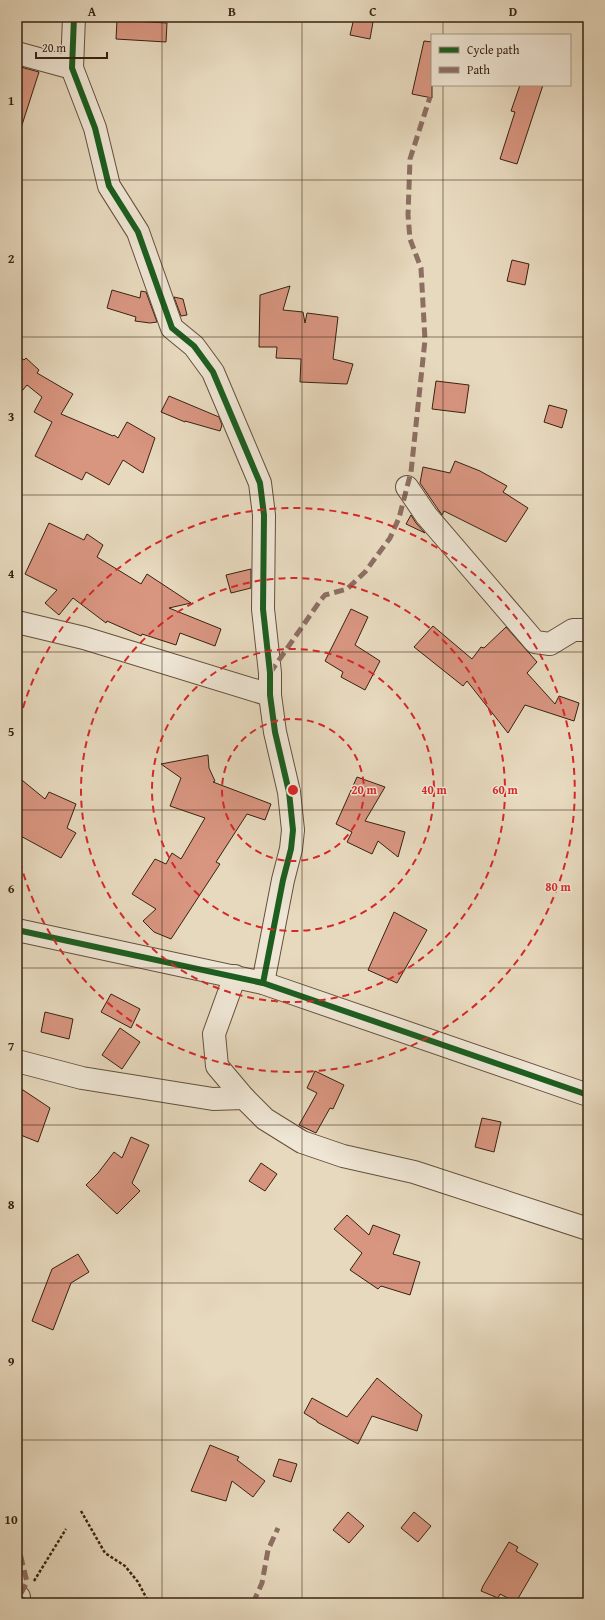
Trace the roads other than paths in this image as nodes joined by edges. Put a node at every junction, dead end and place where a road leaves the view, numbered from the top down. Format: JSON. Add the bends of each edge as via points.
{"nodes":[{"id":1,"x":74,"y":17,"type":"edge"},
{"id":2,"x":17,"y":53,"type":"edge"},
{"id":3,"x":72,"y":68,"type":"junction"},
{"id":4,"x":407,"y":487,"type":"dead end"},
{"id":5,"x":17,"y":622,"type":"edge"},
{"id":6,"x":588,"y":630,"type":"edge"},
{"id":7,"x":270,"y":694,"type":"junction"},
{"id":8,"x":17,"y":930,"type":"edge"},
{"id":9,"x":235,"y":976,"type":"junction"},
{"id":10,"x":263,"y":983,"type":"junction"},
{"id":11,"x":17,"y":1061,"type":"edge"},
{"id":12,"x":588,"y":1094,"type":"edge"},
{"id":13,"x":244,"y":1098,"type":"junction"},
{"id":14,"x":588,"y":1229,"type":"edge"}],
"edges":[{"from":1,"to":3,"type":"street"},
{"from":2,"to":3,"type":"street"},
{"from":3,"to":7,"type":"street","via":[[95,128],[109,186],[138,232],[172,328],[194,346],[213,372],[260,483],[264,515],[263,609]]},
{"from":4,"to":6,"type":"street","via":[[426,515],[535,642],[550,644],[573,630]]},
{"from":5,"to":7,"type":"street","via":[[91,640]]},
{"from":7,"to":10,"type":"street","via":[[275,732],[289,792],[293,830]]},
{"from":8,"to":9,"type":"street"},
{"from":9,"to":10,"type":"street"},
{"from":9,"to":13,"type":"street","via":[[214,1034],[217,1066]]},
{"from":10,"to":12,"type":"street"},
{"from":11,"to":13,"type":"street","via":[[82,1078],[213,1099]]},
{"from":13,"to":14,"type":"street","via":[[265,1119],[302,1142],[343,1156],[414,1172]]}]}
